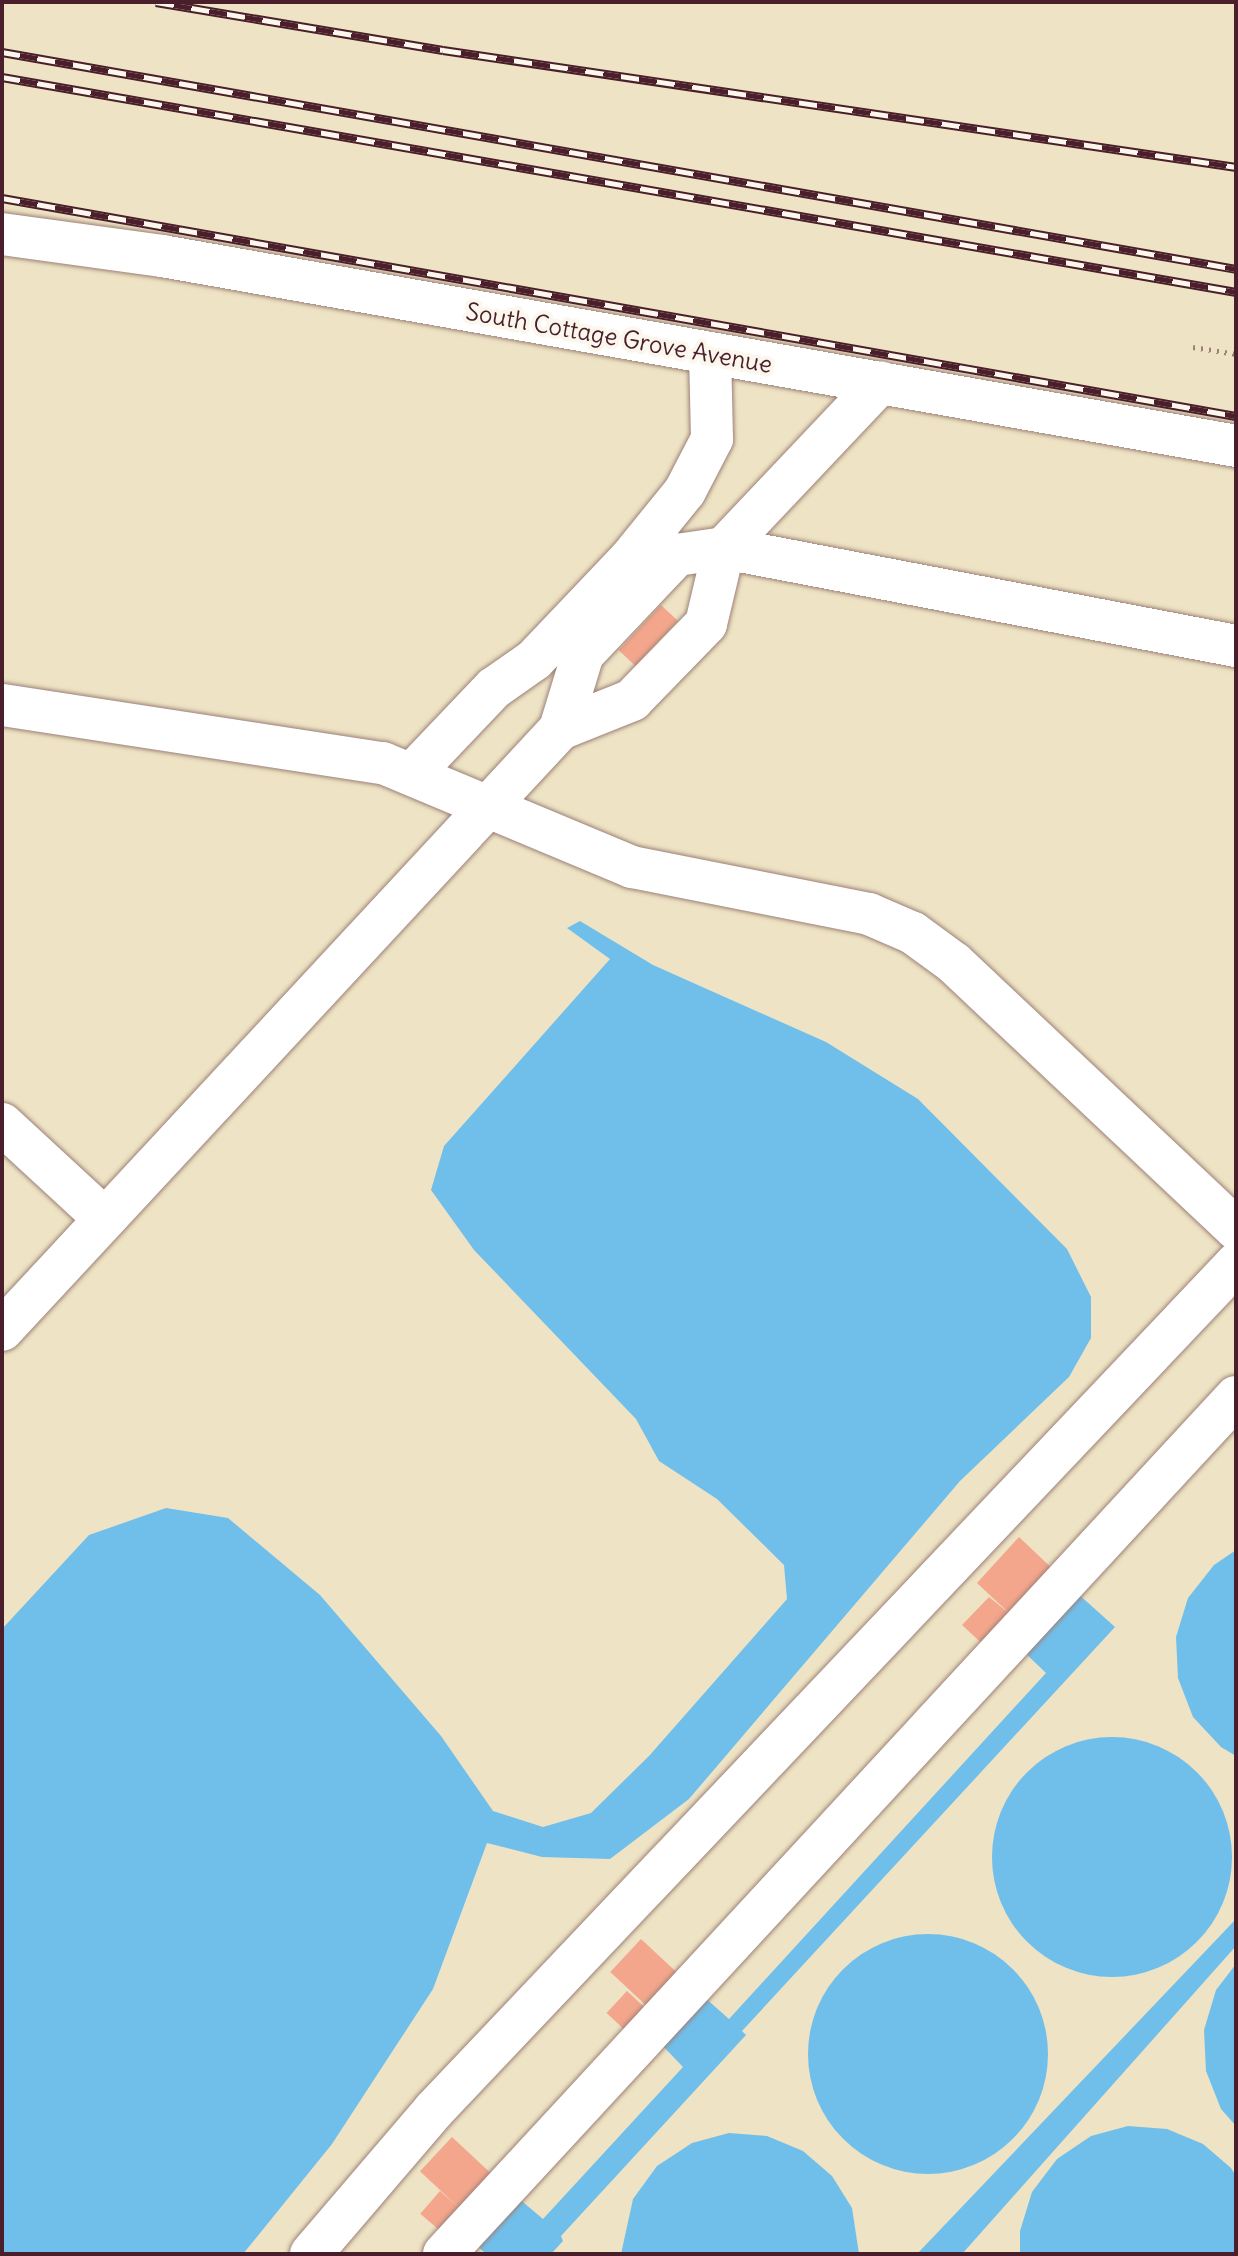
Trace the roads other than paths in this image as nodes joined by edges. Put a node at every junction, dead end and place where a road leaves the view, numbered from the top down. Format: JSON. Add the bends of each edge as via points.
{"nodes":[{"id":1,"x":2,"y":234,"type":"edge"},
{"id":2,"x":710,"y":354,"type":"junction"},
{"id":3,"x":881,"y":382,"type":"junction"},
{"id":4,"x":1236,"y":446,"type":"edge"},
{"id":5,"x":724,"y":548,"type":"junction"},
{"id":6,"x":1236,"y":646,"type":"edge"},
{"id":7,"x":2,"y":705,"type":"edge"},
{"id":8,"x":560,"y":729,"type":"junction"},
{"id":9,"x":412,"y":774,"type":"junction"},
{"id":10,"x":488,"y":807,"type":"junction"},
{"id":11,"x":2,"y":1124,"type":"edge"},
{"id":12,"x":105,"y":1219,"type":"junction"},
{"id":13,"x":1236,"y":1229,"type":"edge"},
{"id":14,"x":1236,"y":1264,"type":"edge"},
{"id":15,"x":2,"y":1330,"type":"edge"},
{"id":16,"x":1236,"y":1397,"type":"edge"},
{"id":17,"x":311,"y":2254,"type":"edge"},
{"id":18,"x":444,"y":2254,"type":"edge"}],
"edges":[{"from":1,"to":2,"type":"street","name":"South Cottage Grove Avenue","via":[[162,256]]},
{"from":2,"to":3,"type":"street","name":"South Cottage Grove Avenue"},
{"from":2,"to":9,"type":"street","via":[[708,450],[685,491],[630,559],[534,660],[494,688]]},
{"from":3,"to":4,"type":"street","name":"South Cottage Grove Avenue"},
{"from":3,"to":5,"type":"street"},
{"from":5,"to":6,"type":"street"},
{"from":5,"to":8,"type":"street","via":[[706,624],[632,700]]},
{"from":5,"to":8,"type":"street","via":[[677,555],[583,654]]},
{"from":7,"to":9,"type":"street","via":[[383,763]]},
{"from":8,"to":10,"type":"street"},
{"from":9,"to":10,"type":"street"},
{"from":10,"to":12,"type":"street"},
{"from":10,"to":13,"type":"street","via":[[632,867],[869,914],[913,933],[954,963]]},
{"from":11,"to":12,"type":"street"},
{"from":12,"to":15,"type":"street"},
{"from":14,"to":17,"type":"street","via":[[434,2110]]},
{"from":16,"to":18,"type":"street"}]}
